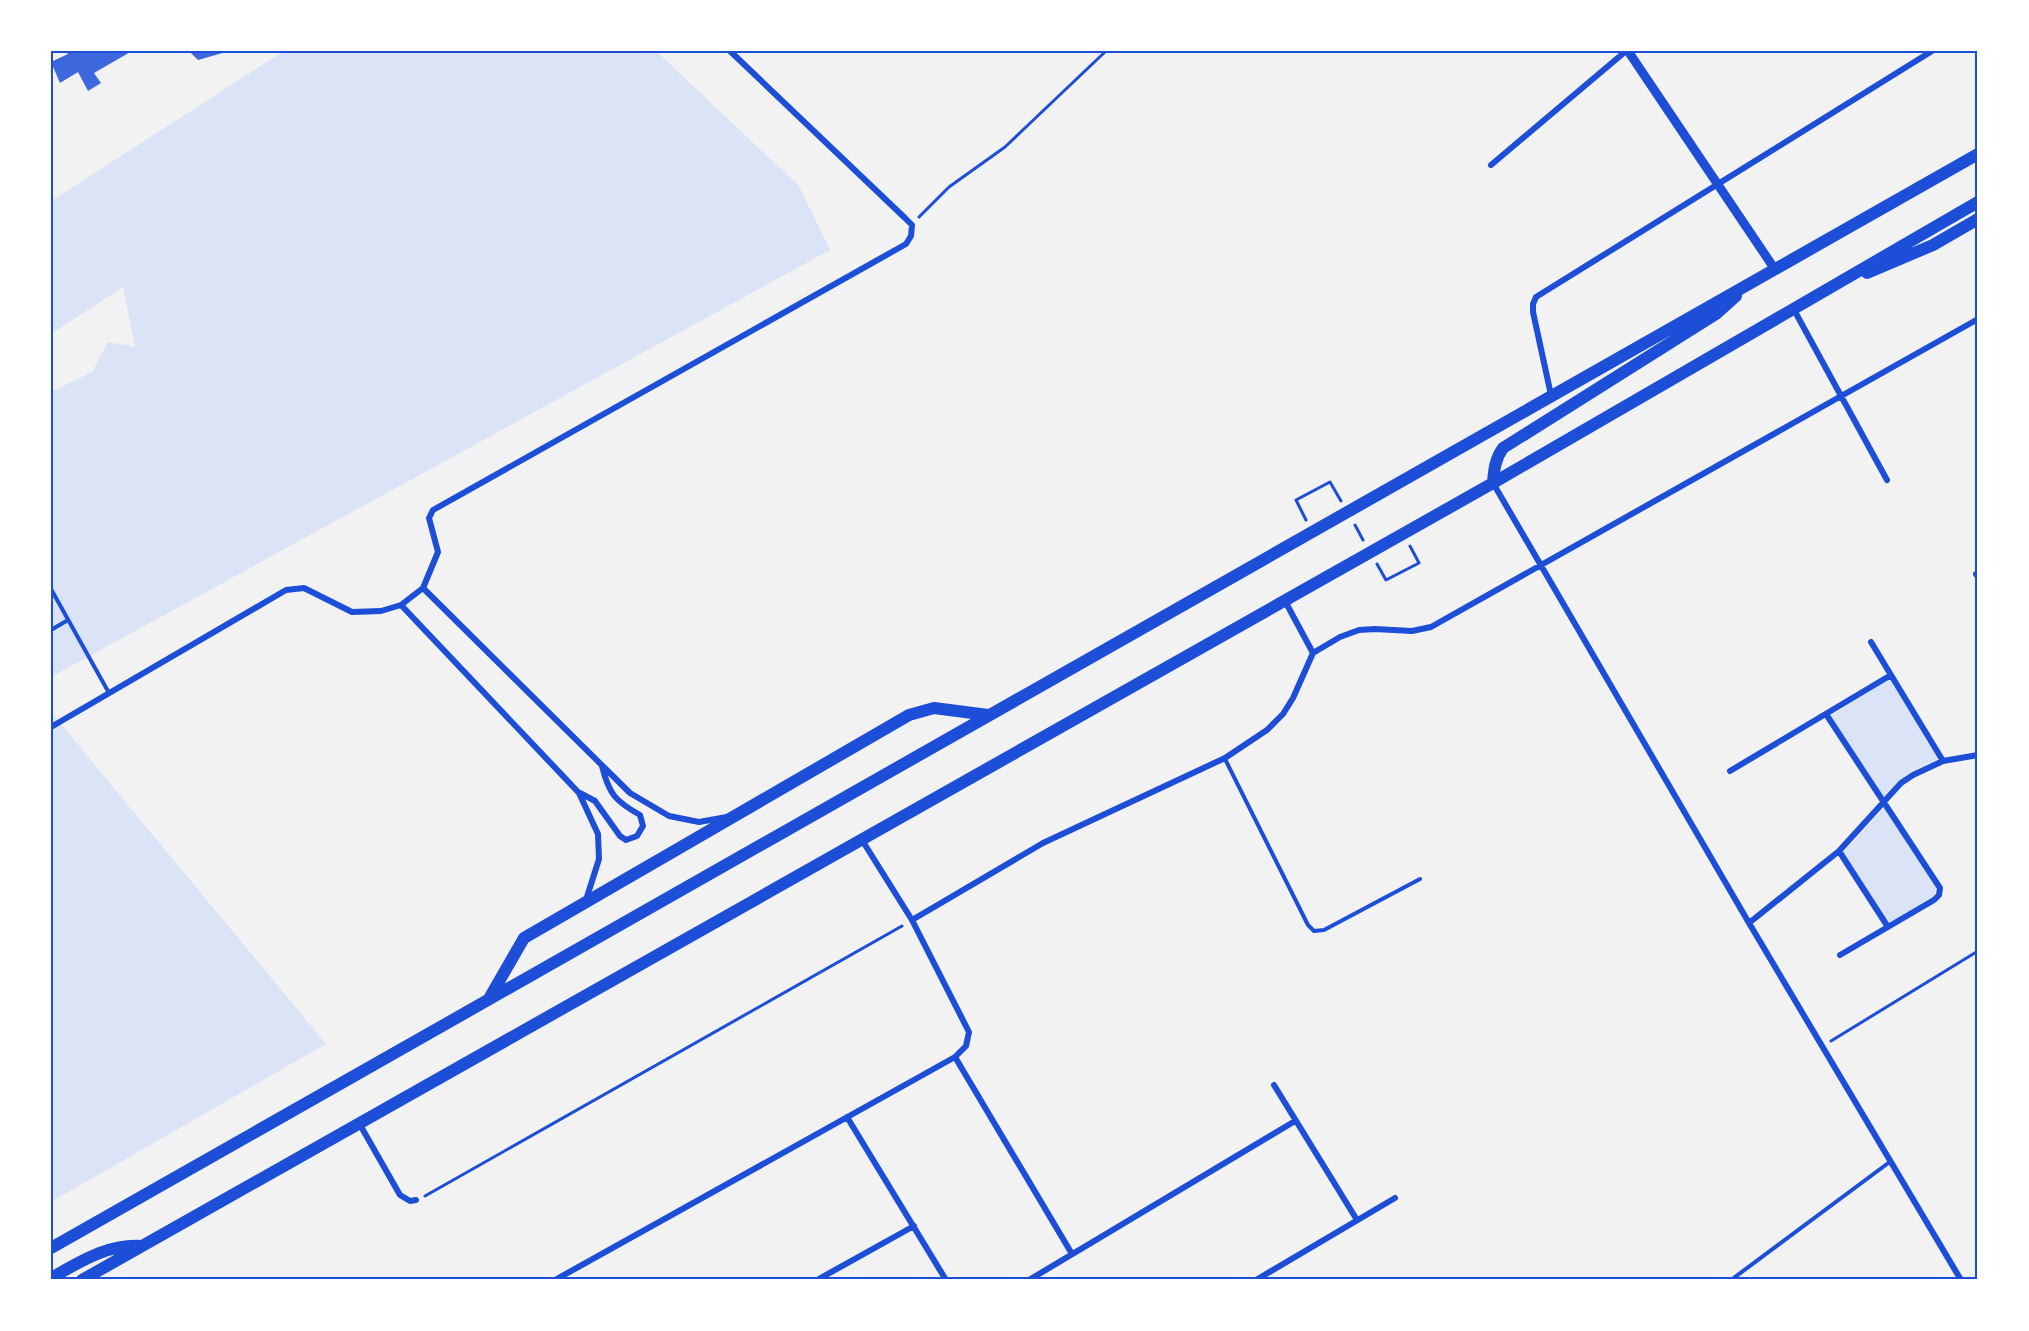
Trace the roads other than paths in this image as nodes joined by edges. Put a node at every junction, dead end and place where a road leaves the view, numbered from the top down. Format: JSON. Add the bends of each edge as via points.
{"nodes":[{"id":1,"x":730,"y":51,"type":"edge"},
{"id":2,"x":1627,"y":51,"type":"edge"},
{"id":3,"x":1932,"y":51,"type":"edge"},
{"id":4,"x":1978,"y":154,"type":"edge"},
{"id":5,"x":1491,"y":165,"type":"dead end"},
{"id":6,"x":1718,"y":185,"type":"junction"},
{"id":7,"x":1978,"y":202,"type":"edge"},
{"id":8,"x":1978,"y":219,"type":"edge"},
{"id":9,"x":1773,"y":268,"type":"junction"},
{"id":10,"x":1758,"y":278,"type":"junction"},
{"id":11,"x":1814,"y":296,"type":"junction"},
{"id":12,"x":1793,"y":308,"type":"junction"},
{"id":13,"x":1978,"y":319,"type":"edge"},
{"id":14,"x":1551,"y":395,"type":"junction"},
{"id":15,"x":1842,"y":396,"type":"junction"},
{"id":16,"x":1887,"y":480,"type":"dead end"},
{"id":17,"x":1493,"y":483,"type":"junction"},
{"id":18,"x":1541,"y":566,"type":"junction"},
{"id":19,"x":423,"y":588,"type":"junction"},
{"id":20,"x":51,"y":589,"type":"edge"},
{"id":21,"x":1285,"y":600,"type":"junction"},
{"id":22,"x":401,"y":605,"type":"junction"},
{"id":23,"x":69,"y":620,"type":"junction"},
{"id":24,"x":51,"y":630,"type":"edge"},
{"id":25,"x":1871,"y":642,"type":"dead end"},
{"id":26,"x":1314,"y":653,"type":"junction"},
{"id":27,"x":1891,"y":675,"type":"junction"},
{"id":28,"x":109,"y":693,"type":"junction"},
{"id":29,"x":1826,"y":714,"type":"junction"},
{"id":30,"x":988,"y":715,"type":"junction"},
{"id":31,"x":51,"y":727,"type":"edge"},
{"id":32,"x":1978,"y":755,"type":"edge"},
{"id":33,"x":1224,"y":758,"type":"junction"},
{"id":34,"x":1943,"y":761,"type":"junction"},
{"id":35,"x":601,"y":764,"type":"junction"},
{"id":36,"x":1730,"y":771,"type":"dead end"},
{"id":37,"x":579,"y":793,"type":"junction"},
{"id":38,"x":1884,"y":803,"type":"junction"},
{"id":39,"x":736,"y":815,"type":"junction"},
{"id":40,"x":862,"y":840,"type":"junction"},
{"id":41,"x":1839,"y":851,"type":"junction"},
{"id":42,"x":1420,"y":879,"type":"dead end"},
{"id":43,"x":584,"y":903,"type":"junction"},
{"id":44,"x":912,"y":920,"type":"junction"},
{"id":45,"x":1749,"y":923,"type":"junction"},
{"id":46,"x":1888,"y":927,"type":"junction"},
{"id":47,"x":1840,"y":955,"type":"dead end"},
{"id":48,"x":490,"y":998,"type":"junction"},
{"id":49,"x":955,"y":1057,"type":"junction"},
{"id":50,"x":1274,"y":1085,"type":"dead end"},
{"id":51,"x":848,"y":1117,"type":"junction"},
{"id":52,"x":1295,"y":1121,"type":"junction"},
{"id":53,"x":359,"y":1123,"type":"junction"},
{"id":54,"x":1891,"y":1161,"type":"junction"},
{"id":55,"x":1395,"y":1197,"type":"dead end"},
{"id":56,"x":416,"y":1200,"type":"road end"},
{"id":57,"x":1357,"y":1220,"type":"junction"},
{"id":58,"x":914,"y":1226,"type":"junction"},
{"id":59,"x":143,"y":1246,"type":"junction"},
{"id":60,"x":51,"y":1248,"type":"edge"},
{"id":61,"x":1072,"y":1254,"type":"junction"},
{"id":62,"x":51,"y":1278,"type":"edge"},
{"id":63,"x":82,"y":1280,"type":"edge"},
{"id":64,"x":555,"y":1280,"type":"edge"},
{"id":65,"x":818,"y":1280,"type":"edge"},
{"id":66,"x":946,"y":1280,"type":"edge"},
{"id":67,"x":1029,"y":1280,"type":"edge"},
{"id":68,"x":1256,"y":1280,"type":"edge"},
{"id":69,"x":1731,"y":1280,"type":"edge"},
{"id":70,"x":1961,"y":1280,"type":"edge"}],
"edges":[{"from":1,"to":19,"type":"street","via":[[912,225],[911,236],[906,244],[433,510],[429,519],[438,552]]},
{"from":2,"to":5,"type":"street"},
{"from":2,"to":6,"type":"street"},
{"from":3,"to":6,"type":"street"},
{"from":4,"to":9,"type":"highway"},
{"from":6,"to":9,"type":"street"},
{"from":6,"to":14,"type":"street","via":[[1534,301]]},
{"from":7,"to":11,"type":"highway"},
{"from":8,"to":11,"type":"highway","via":[[1933,245]]},
{"from":9,"to":10,"type":"highway"},
{"from":10,"to":14,"type":"highway"},
{"from":10,"to":17,"type":"highway","via":[[1716,314],[1503,448],[1497,455]]},
{"from":11,"to":12,"type":"highway"},
{"from":12,"to":15,"type":"street"},
{"from":12,"to":17,"type":"highway"},
{"from":13,"to":15,"type":"street"},
{"from":14,"to":30,"type":"highway"},
{"from":15,"to":16,"type":"street"},
{"from":15,"to":18,"type":"street"},
{"from":17,"to":18,"type":"street"},
{"from":17,"to":21,"type":"highway"},
{"from":18,"to":26,"type":"street","via":[[1431,627],[1412,631],[1359,630]]},
{"from":18,"to":45,"type":"street"},
{"from":19,"to":22,"type":"street"},
{"from":19,"to":35,"type":"street"},
{"from":20,"to":23,"type":"lane"},
{"from":21,"to":26,"type":"street"},
{"from":21,"to":40,"type":"highway"},
{"from":22,"to":28,"type":"street","via":[[381,611],[352,612],[304,588],[286,590]]},
{"from":22,"to":37,"type":"street"},
{"from":23,"to":24,"type":"lane"},
{"from":23,"to":28,"type":"lane"},
{"from":25,"to":27,"type":"street"},
{"from":26,"to":33,"type":"street","via":[[1283,714],[1267,730]]},
{"from":27,"to":29,"type":"street"},
{"from":27,"to":34,"type":"street"},
{"from":28,"to":31,"type":"street"},
{"from":29,"to":36,"type":"street"},
{"from":29,"to":38,"type":"street"},
{"from":30,"to":39,"type":"highway","via":[[934,708],[909,715]]},
{"from":30,"to":48,"type":"highway"},
{"from":32,"to":34,"type":"street"},
{"from":33,"to":42,"type":"lane","via":[[1314,931],[1324,930]]},
{"from":33,"to":44,"type":"street","via":[[1043,843]]},
{"from":34,"to":38,"type":"street","via":[[1901,783]]},
{"from":35,"to":37,"type":"street","via":[[607,786],[617,800],[640,815],[643,826],[637,836],[626,840],[620,836],[595,801]]},
{"from":35,"to":39,"type":"street","via":[[630,793],[669,816],[699,822]]},
{"from":37,"to":43,"type":"street","via":[[598,834],[599,859]]},
{"from":38,"to":41,"type":"street"},
{"from":38,"to":46,"type":"street","via":[[1938,883],[1940,892],[1934,900]]},
{"from":39,"to":43,"type":"highway"},
{"from":40,"to":44,"type":"street"},
{"from":40,"to":53,"type":"highway"},
{"from":41,"to":45,"type":"street"},
{"from":41,"to":46,"type":"street"},
{"from":43,"to":48,"type":"highway","via":[[524,938]]},
{"from":44,"to":49,"type":"street","via":[[969,1032],[968,1040]]},
{"from":45,"to":54,"type":"street"},
{"from":46,"to":47,"type":"street"},
{"from":48,"to":60,"type":"highway"},
{"from":49,"to":51,"type":"street"},
{"from":49,"to":61,"type":"street"},
{"from":50,"to":52,"type":"street"},
{"from":51,"to":58,"type":"street"},
{"from":51,"to":64,"type":"street"},
{"from":52,"to":57,"type":"street"},
{"from":52,"to":61,"type":"street"},
{"from":53,"to":56,"type":"street","via":[[400,1195]]},
{"from":53,"to":59,"type":"highway"},
{"from":54,"to":69,"type":"lane"},
{"from":54,"to":70,"type":"street"},
{"from":55,"to":57,"type":"street"},
{"from":57,"to":68,"type":"street"},
{"from":58,"to":65,"type":"street"},
{"from":58,"to":66,"type":"street"},
{"from":59,"to":62,"type":"highway","via":[[128,1245],[99,1252]]},
{"from":59,"to":63,"type":"highway"},
{"from":61,"to":67,"type":"street"}]}
